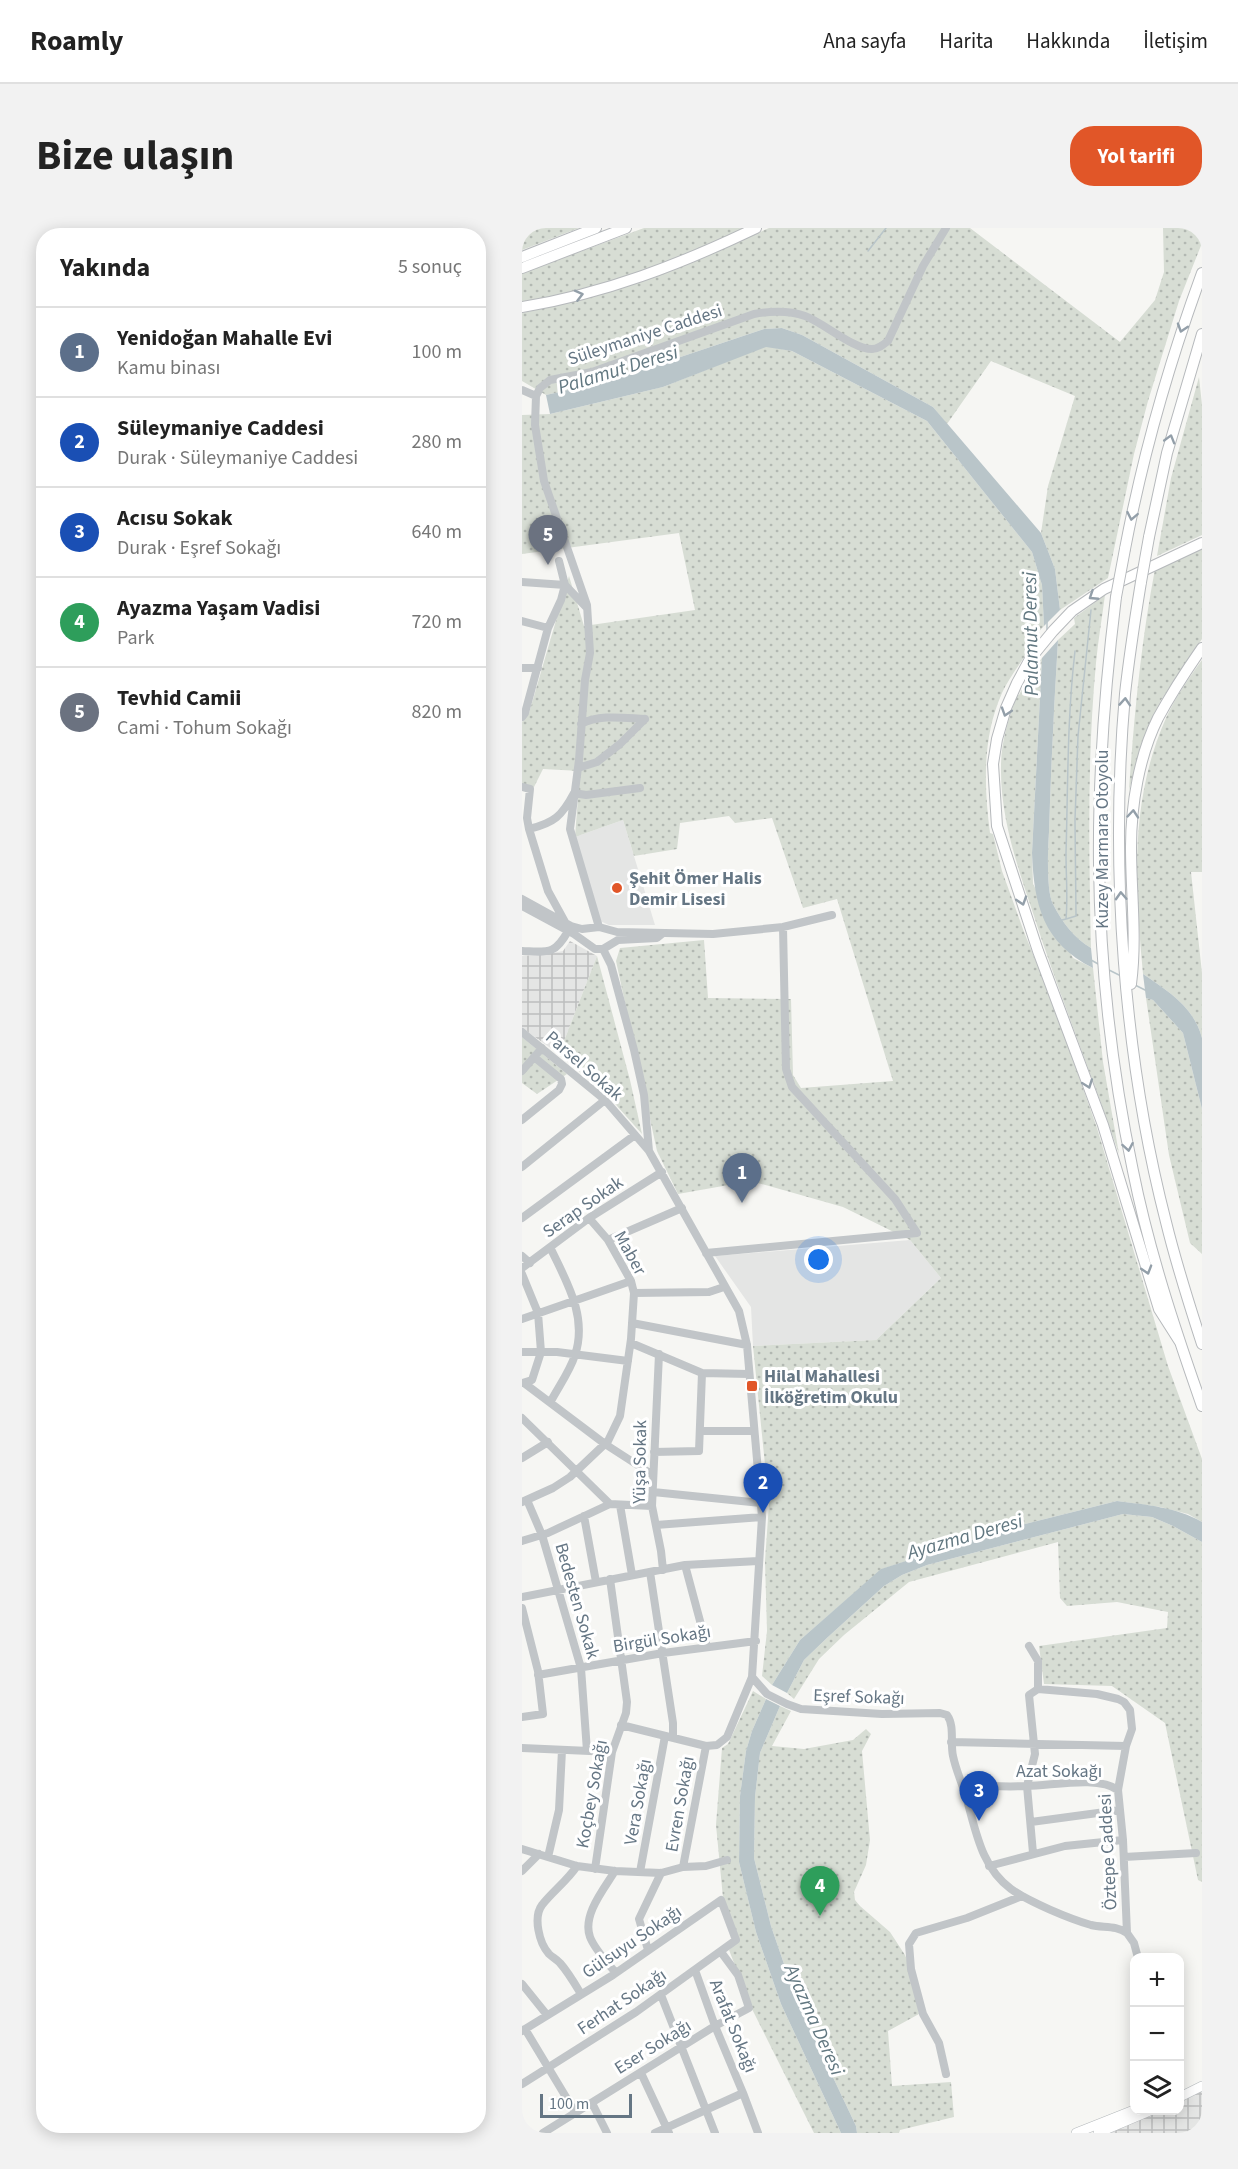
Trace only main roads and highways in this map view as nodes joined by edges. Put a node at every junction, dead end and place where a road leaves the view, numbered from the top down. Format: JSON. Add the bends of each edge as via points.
{"nodes":[{"id":1,"x":596,"y":228,"type":"edge"},
{"id":2,"x":626,"y":228,"type":"edge"},
{"id":3,"x":756,"y":228,"type":"edge"},
{"id":4,"x":522,"y":257,"type":"edge"},
{"id":5,"x":522,"y":268,"type":"edge"},
{"id":6,"x":1202,"y":273,"type":"edge"},
{"id":7,"x":522,"y":308,"type":"edge"},
{"id":8,"x":1202,"y":334,"type":"edge"},
{"id":9,"x":1202,"y":543,"type":"edge"},
{"id":10,"x":1202,"y":648,"type":"edge"},
{"id":11,"x":1129,"y":955,"type":"junction"},
{"id":12,"x":1180,"y":1342,"type":"junction"},
{"id":13,"x":1202,"y":1344,"type":"edge"},
{"id":14,"x":1202,"y":1406,"type":"edge"},
{"id":15,"x":1202,"y":2080,"type":"edge"},
{"id":16,"x":1202,"y":2086,"type":"edge"},
{"id":17,"x":1184,"y":2089,"type":"edge"},
{"id":18,"x":1184,"y":2095,"type":"edge"},
{"id":19,"x":1130,"y":2112,"type":"edge"},
{"id":20,"x":1140,"y":2115,"type":"edge"},
{"id":21,"x":1076,"y":2133,"type":"edge"},
{"id":22,"x":1098,"y":2133,"type":"edge"}],
"edges":[{"from":1,"to":4,"type":"highway"},
{"from":2,"to":5,"type":"highway"},
{"from":7,"to":3,"type":"highway","one_way":true,"via":[[642,276]]},
{"from":6,"to":12,"type":"highway","name":"Kuzey Marmara Otoyolu","one_way":true,"bridge":true,"via":[[1167,374],[1125,549],[1106,680],[1100,771],[1102,934],[1119,1097],[1148,1234]]},
{"from":11,"to":8,"type":"highway","name":"Kuzey Marmara Otoyolu","one_way":true,"bridge":true,"via":[[1119,810],[1125,695],[1149,537],[1167,453]]},
{"from":9,"to":12,"type":"highway","one_way":true,"via":[[1104,589],[1072,611],[1053,631],[1030,659],[1006,708],[993,764],[997,826],[1038,951],[1103,1125],[1159,1309]]},
{"from":11,"to":10,"type":"highway","one_way":true,"via":[[1131,843],[1135,797],[1145,752],[1158,719]]},
{"from":11,"to":13,"type":"highway","name":"Kuzey Marmara Otoyolu","via":[[1134,1055],[1154,1168]]},
{"from":12,"to":14,"type":"highway","name":"Kuzey Marmara Otoyolu"},
{"from":15,"to":17,"type":"main road"},
{"from":16,"to":18,"type":"main road"},
{"from":19,"to":21,"type":"main road"},
{"from":20,"to":22,"type":"main road"}]}
